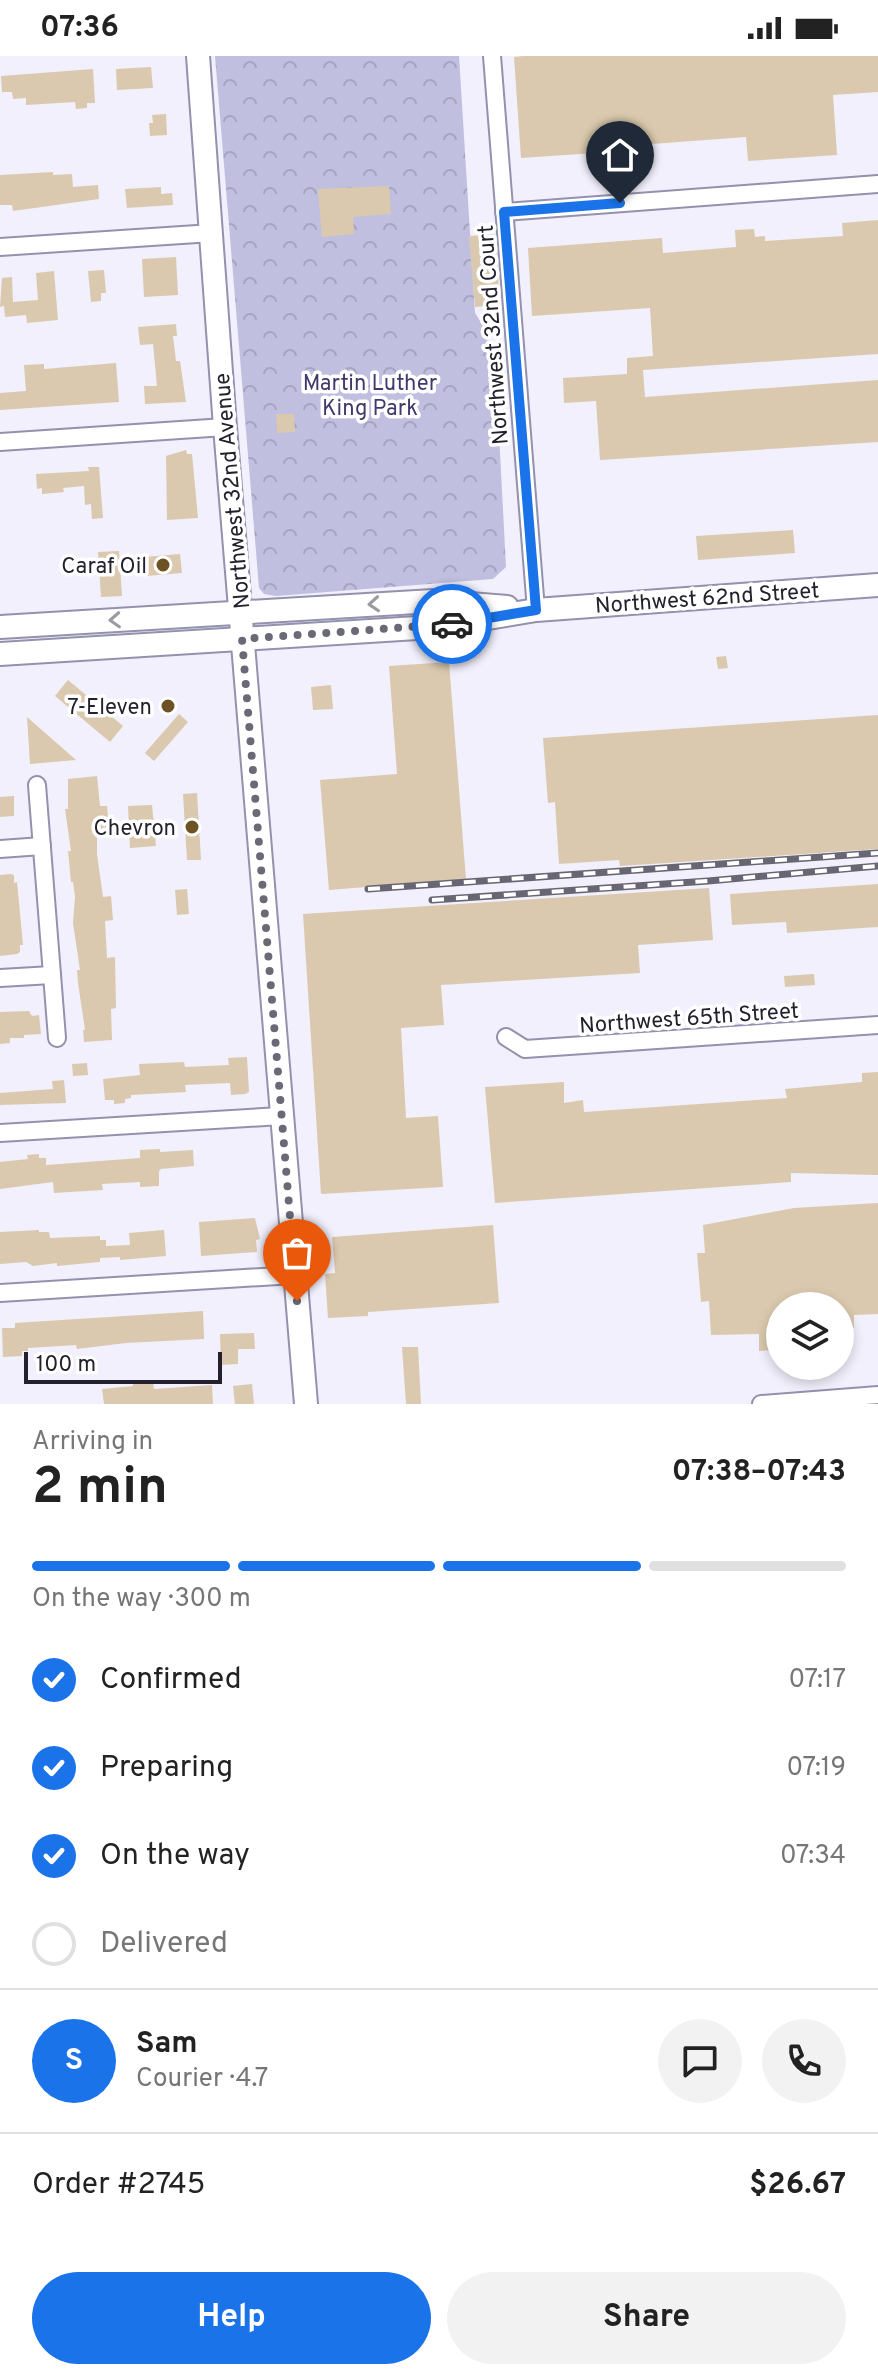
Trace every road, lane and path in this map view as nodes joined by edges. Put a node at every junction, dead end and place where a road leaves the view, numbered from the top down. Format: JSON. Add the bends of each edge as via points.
{"nodes":[{"id":1,"x":198,"y":56,"type":"edge"},
{"id":2,"x":492,"y":56,"type":"edge"},
{"id":3,"x":878,"y":184,"type":"edge"},
{"id":4,"x":504,"y":212,"type":"junction"},
{"id":5,"x":212,"y":233,"type":"junction"},
{"id":6,"x":0,"y":247,"type":"edge"},
{"id":7,"x":225,"y":427,"type":"junction"},
{"id":8,"x":0,"y":442,"type":"edge"},
{"id":9,"x":878,"y":585,"type":"edge"},
{"id":10,"x":536,"y":610,"type":"junction"},
{"id":11,"x":240,"y":613,"type":"junction"},
{"id":12,"x":0,"y":627,"type":"edge"},
{"id":13,"x":242,"y":639,"type":"junction"},
{"id":14,"x":0,"y":654,"type":"edge"},
{"id":15,"x":37,"y":785,"type":"dead end"},
{"id":16,"x":42,"y":846,"type":"junction"},
{"id":17,"x":0,"y":849,"type":"edge"},
{"id":18,"x":52,"y":975,"type":"junction"},
{"id":19,"x":0,"y":978,"type":"edge"},
{"id":20,"x":878,"y":1025,"type":"edge"},
{"id":21,"x":506,"y":1037,"type":"dead end"},
{"id":22,"x":57,"y":1038,"type":"dead end"},
{"id":23,"x":281,"y":1116,"type":"junction"},
{"id":24,"x":0,"y":1133,"type":"edge"},
{"id":25,"x":294,"y":1275,"type":"junction"},
{"id":26,"x":0,"y":1293,"type":"edge"},
{"id":27,"x":878,"y":1395,"type":"edge"},
{"id":28,"x":306,"y":1404,"type":"edge"},
{"id":29,"x":761,"y":1404,"type":"edge"}],
"edges":[{"from":1,"to":5,"type":"main road","name":"Northwest 32nd Avenue"},
{"from":2,"to":4,"type":"street","name":"Northwest 32nd Court"},
{"from":3,"to":4,"type":"street"},
{"from":4,"to":10,"type":"street","name":"Northwest 32nd Court"},
{"from":5,"to":6,"type":"street"},
{"from":5,"to":7,"type":"main road","name":"Northwest 32nd Avenue"},
{"from":7,"to":8,"type":"street"},
{"from":7,"to":11,"type":"main road","name":"Northwest 32nd Avenue"},
{"from":9,"to":10,"type":"main road","name":"Northwest 62nd Street"},
{"from":10,"to":11,"type":"main road","name":"Northwest 62nd Street","one_way":true,"via":[[433,601]]},
{"from":10,"to":13,"type":"main road","name":"Northwest 62nd Street","via":[[433,627]]},
{"from":11,"to":12,"type":"main road","name":"Northwest 62nd Street","one_way":true},
{"from":11,"to":13,"type":"main road","name":"Northwest 32nd Avenue"},
{"from":13,"to":14,"type":"main road","name":"Northwest 62nd Street"},
{"from":13,"to":23,"type":"main road","name":"Northwest 32nd Avenue"},
{"from":15,"to":16,"type":"street"},
{"from":16,"to":17,"type":"street"},
{"from":16,"to":18,"type":"street"},
{"from":18,"to":19,"type":"street"},
{"from":18,"to":22,"type":"street"},
{"from":20,"to":21,"type":"street","name":"Northwest 65th Street","via":[[525,1049]]},
{"from":23,"to":24,"type":"street"},
{"from":23,"to":25,"type":"main road","name":"Northwest 32nd Avenue"},
{"from":25,"to":26,"type":"street"},
{"from":25,"to":28,"type":"main road","name":"Northwest 32nd Avenue"},
{"from":27,"to":29,"type":"street"}]}
